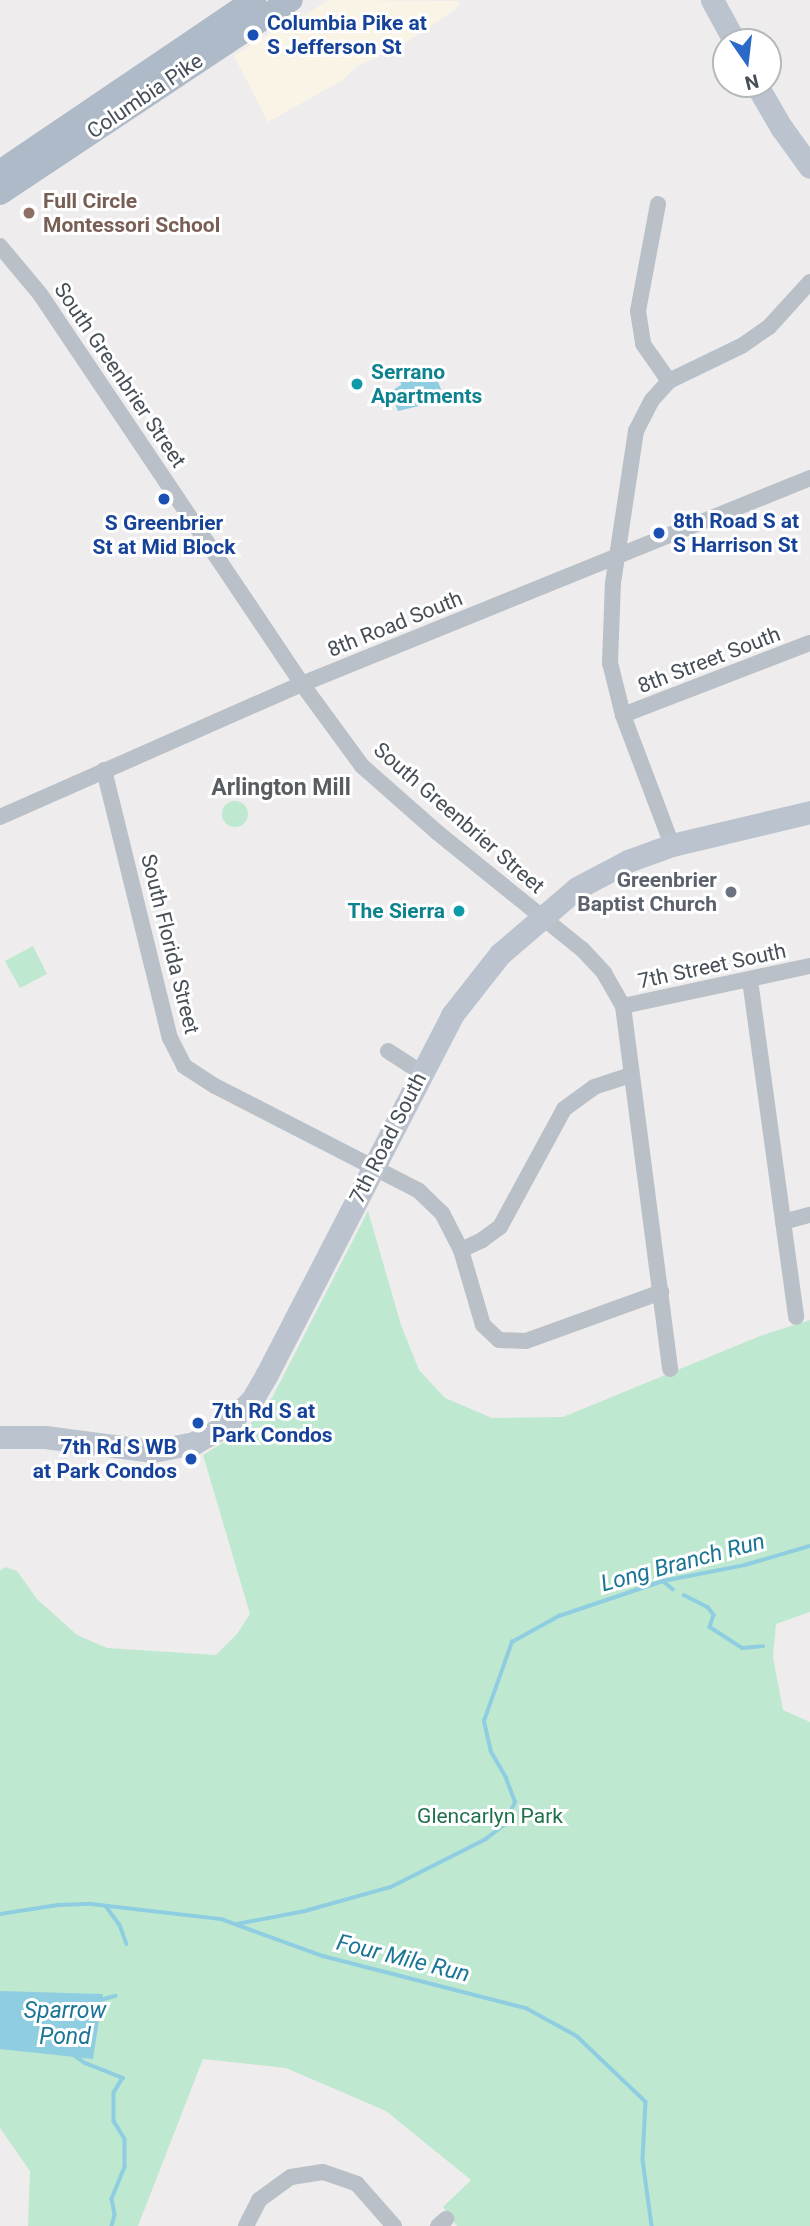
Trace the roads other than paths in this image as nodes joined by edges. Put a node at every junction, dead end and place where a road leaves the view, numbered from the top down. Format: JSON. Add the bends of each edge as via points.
{"nodes":[{"id":1,"x":254,"y":0,"type":"edge"},
{"id":2,"x":291,"y":0,"type":"edge"},
{"id":3,"x":712,"y":0,"type":"edge"},
{"id":4,"x":727,"y":28,"type":"edge"},
{"id":5,"x":764,"y":98,"type":"edge"},
{"id":6,"x":810,"y":167,"type":"edge"},
{"id":7,"x":0,"y":172,"type":"edge"},
{"id":8,"x":0,"y":193,"type":"edge"},
{"id":9,"x":658,"y":204,"type":"dead end"},
{"id":10,"x":0,"y":246,"type":"edge"},
{"id":11,"x":810,"y":282,"type":"edge"},
{"id":12,"x":669,"y":381,"type":"junction"},
{"id":13,"x":810,"y":478,"type":"edge"},
{"id":14,"x":617,"y":559,"type":"junction"},
{"id":15,"x":810,"y":643,"type":"edge"},
{"id":16,"x":302,"y":684,"type":"junction"},
{"id":17,"x":623,"y":715,"type":"junction"},
{"id":18,"x":104,"y":770,"type":"junction"},
{"id":19,"x":810,"y":812,"type":"edge"},
{"id":20,"x":0,"y":817,"type":"edge"},
{"id":21,"x":672,"y":845,"type":"junction"},
{"id":22,"x":542,"y":916,"type":"junction"},
{"id":23,"x":810,"y":966,"type":"edge"},
{"id":24,"x":750,"y":980,"type":"junction"},
{"id":25,"x":623,"y":1006,"type":"junction"},
{"id":26,"x":388,"y":1051,"type":"dead end"},
{"id":27,"x":422,"y":1073,"type":"junction"},
{"id":28,"x":631,"y":1075,"type":"junction"},
{"id":29,"x":373,"y":1168,"type":"junction"},
{"id":30,"x":810,"y":1215,"type":"edge"},
{"id":31,"x":783,"y":1222,"type":"junction"},
{"id":32,"x":461,"y":1250,"type":"junction"},
{"id":33,"x":662,"y":1292,"type":"junction"},
{"id":34,"x":796,"y":1318,"type":"dead end"},
{"id":35,"x":670,"y":1368,"type":"dead end"},
{"id":36,"x":0,"y":1437,"type":"edge"},
{"id":37,"x":246,"y":2226,"type":"edge"},
{"id":38,"x":394,"y":2226,"type":"edge"}],
"edges":[{"from":1,"to":7,"type":"main road","name":"Columbia Pike"},
{"from":2,"to":8,"type":"main road","name":"Columbia Pike"},
{"from":3,"to":4,"type":"street"},
{"from":5,"to":6,"type":"street"},
{"from":9,"to":12,"type":"street","via":[[638,311],[643,344]]},
{"from":10,"to":16,"type":"street","name":"South Greenbrier Street","via":[[40,293]]},
{"from":11,"to":12,"type":"street","via":[[769,327]]},
{"from":12,"to":14,"type":"street","via":[[652,400],[636,431]]},
{"from":13,"to":14,"type":"street","name":"8th Road South"},
{"from":14,"to":16,"type":"street","name":"8th Road South"},
{"from":14,"to":17,"type":"street","via":[[610,663]]},
{"from":15,"to":17,"type":"street","name":"8th Street South"},
{"from":16,"to":18,"type":"street","name":"8th Road South"},
{"from":16,"to":22,"type":"street","name":"South Greenbrier Street","via":[[362,766]]},
{"from":17,"to":21,"type":"street"},
{"from":18,"to":20,"type":"street","name":"8th Road South"},
{"from":18,"to":29,"type":"street","name":"South Florida Street","via":[[170,1038],[184,1066],[215,1087]]},
{"from":19,"to":21,"type":"street","name":"7th Road South"},
{"from":21,"to":22,"type":"street","name":"7th Road South","via":[[628,861],[577,888]]},
{"from":22,"to":25,"type":"street","name":"South Greenbrier Street","via":[[604,973]]},
{"from":22,"to":27,"type":"street","name":"7th Road South","via":[[472,987]]},
{"from":23,"to":24,"type":"street","name":"7th Street South"},
{"from":24,"to":25,"type":"street","name":"7th Street South"},
{"from":24,"to":31,"type":"street"},
{"from":25,"to":28,"type":"street","name":"South Greenbrier Street"},
{"from":26,"to":27,"type":"street"},
{"from":27,"to":29,"type":"street","name":"7th Road South"},
{"from":28,"to":32,"type":"street","via":[[594,1087],[564,1109],[500,1227]]},
{"from":28,"to":33,"type":"street","name":"South Greenbrier Street"},
{"from":29,"to":32,"type":"street","name":"South Florida Street","via":[[419,1191],[442,1213]]},
{"from":29,"to":36,"type":"street","name":"7th Road South","via":[[252,1400],[226,1425],[194,1443],[153,1451],[45,1437]]},
{"from":30,"to":31,"type":"street"},
{"from":31,"to":34,"type":"street"},
{"from":32,"to":33,"type":"street","name":"South Florida Street","via":[[482,1325],[499,1340],[526,1341]]},
{"from":33,"to":35,"type":"street","name":"South Greenbrier Street"},
{"from":37,"to":38,"type":"street","via":[[259,2200],[291,2177],[323,2172],[357,2184]]}]}
